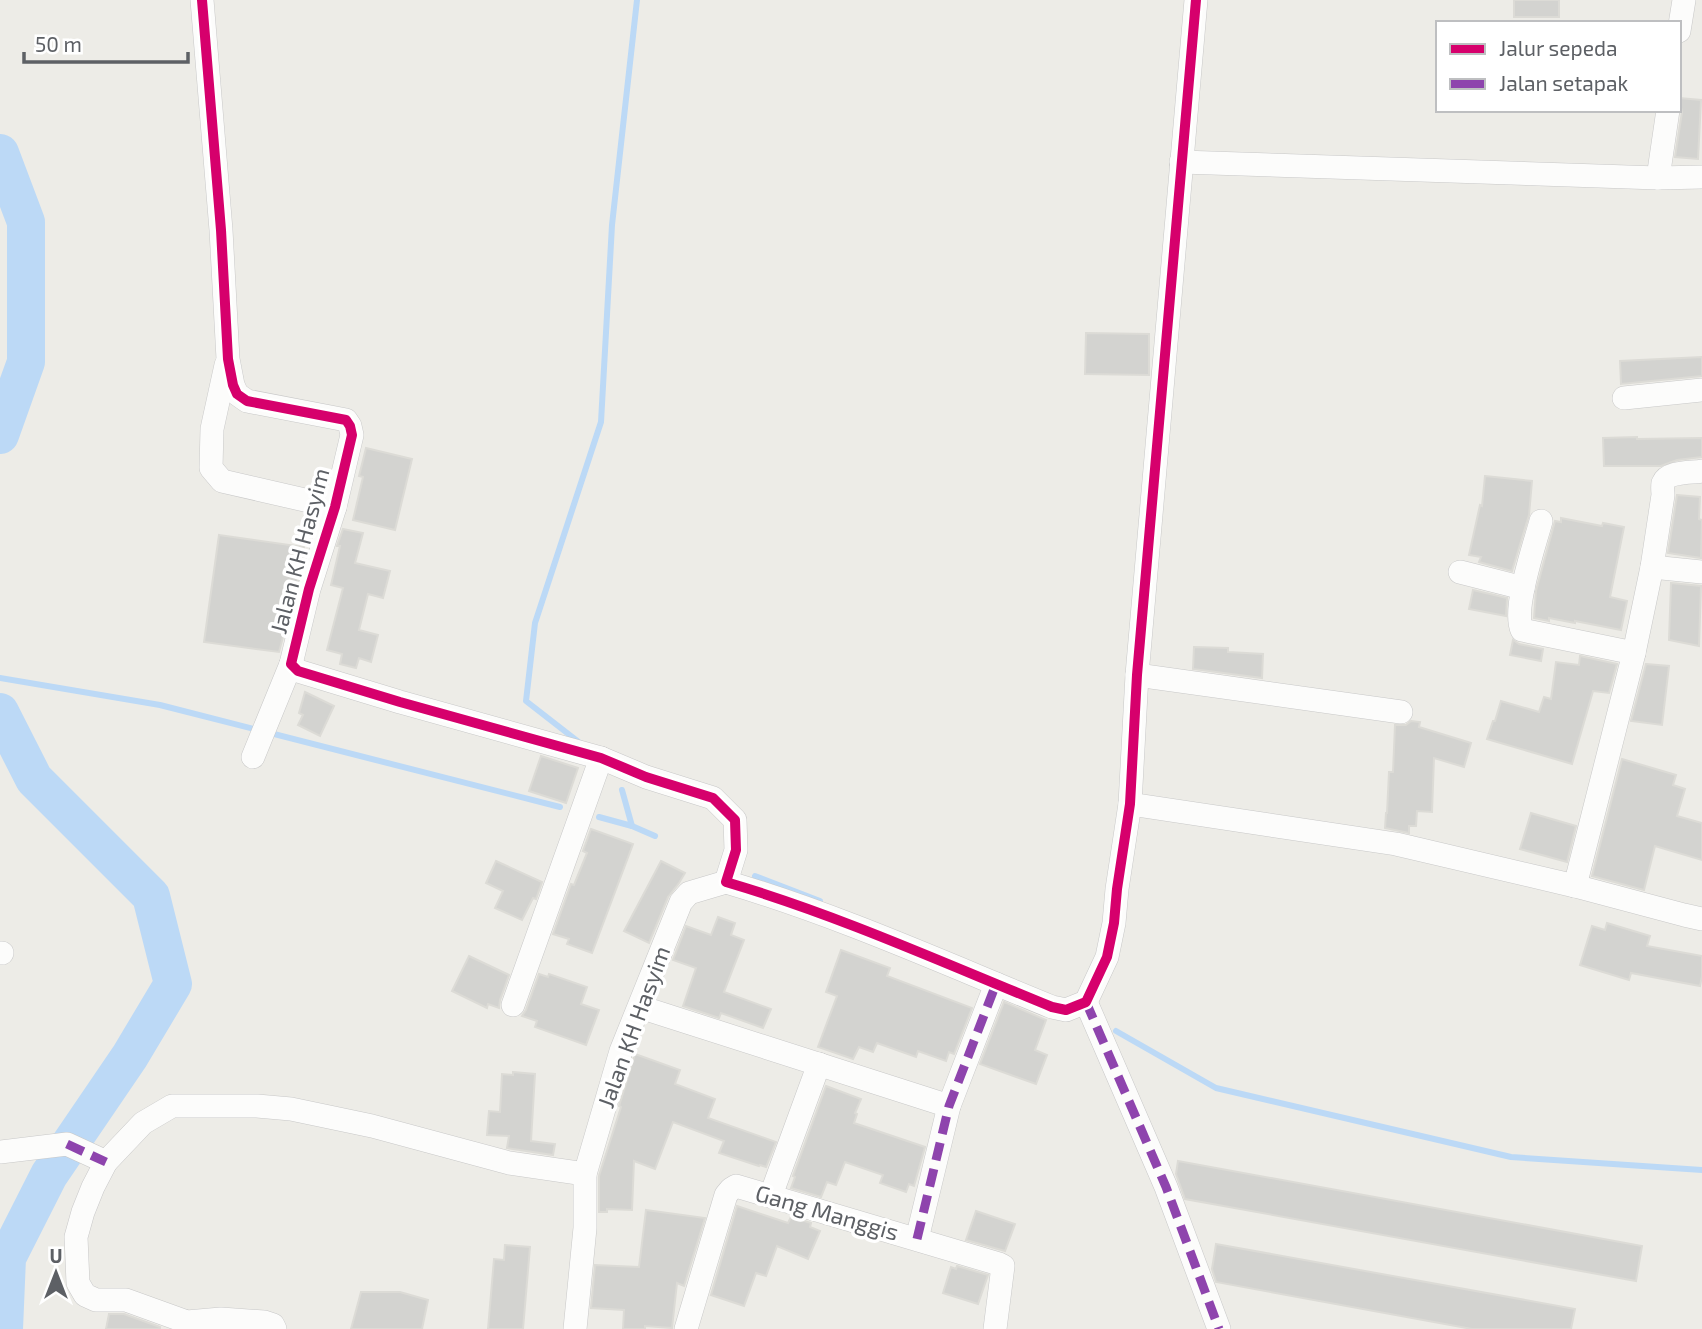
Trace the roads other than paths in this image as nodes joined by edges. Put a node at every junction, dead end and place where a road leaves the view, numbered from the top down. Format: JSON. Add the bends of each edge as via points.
{"nodes":[{"id":1,"x":202,"y":0,"type":"edge"},
{"id":2,"x":1196,"y":0,"type":"edge"},
{"id":3,"x":1684,"y":0,"type":"edge"},
{"id":4,"x":1681,"y":21,"type":"edge"},
{"id":5,"x":1668,"y":112,"type":"edge"},
{"id":6,"x":1181,"y":162,"type":"junction"},
{"id":7,"x":1702,"y":177,"type":"edge"},
{"id":8,"x":1658,"y":178,"type":"junction"},
{"id":9,"x":228,"y":359,"type":"junction"},
{"id":10,"x":1702,"y":390,"type":"edge"},
{"id":11,"x":1624,"y":398,"type":"dead end"},
{"id":12,"x":1702,"y":471,"type":"edge"},
{"id":13,"x":335,"y":507,"type":"junction"},
{"id":14,"x":1541,"y":521,"type":"dead end"},
{"id":15,"x":1651,"y":567,"type":"junction"},
{"id":16,"x":1460,"y":572,"type":"dead end"},
{"id":17,"x":1702,"y":572,"type":"edge"},
{"id":18,"x":1523,"y":588,"type":"junction"},
{"id":19,"x":1634,"y":653,"type":"junction"},
{"id":20,"x":291,"y":664,"type":"junction"},
{"id":21,"x":1137,"y":675,"type":"junction"},
{"id":22,"x":1401,"y":712,"type":"dead end"},
{"id":23,"x":253,"y":757,"type":"dead end"},
{"id":24,"x":601,"y":758,"type":"junction"},
{"id":25,"x":1130,"y":804,"type":"junction"},
{"id":26,"x":726,"y":882,"type":"junction"},
{"id":27,"x":1575,"y":886,"type":"junction"},
{"id":28,"x":1702,"y":919,"type":"edge"},
{"id":29,"x":996,"y":984,"type":"junction"},
{"id":30,"x":1086,"y":1002,"type":"junction"},
{"id":31,"x":513,"y":1005,"type":"dead end"},
{"id":32,"x":640,"y":1007,"type":"junction"},
{"id":33,"x":819,"y":1064,"type":"junction"},
{"id":34,"x":950,"y":1106,"type":"junction"},
{"id":35,"x":0,"y":1152,"type":"edge"},
{"id":36,"x":103,"y":1160,"type":"junction"},
{"id":37,"x":584,"y":1174,"type":"junction"},
{"id":38,"x":771,"y":1195,"type":"junction"},
{"id":39,"x":917,"y":1239,"type":"junction"},
{"id":40,"x":275,"y":1329,"type":"edge"},
{"id":41,"x":575,"y":1329,"type":"edge"},
{"id":42,"x":686,"y":1329,"type":"edge"},
{"id":43,"x":995,"y":1329,"type":"edge"},
{"id":44,"x":1219,"y":1329,"type":"edge"}],
"edges":[{"from":1,"to":9,"type":"street","name":"Jalan KH Hasyim"},
{"from":2,"to":6,"type":"street"},
{"from":3,"to":4,"type":"street"},
{"from":5,"to":8,"type":"street"},
{"from":6,"to":8,"type":"street"},
{"from":6,"to":21,"type":"street"},
{"from":7,"to":8,"type":"street"},
{"from":9,"to":13,"type":"street","name":"Jalan KH Hasyim","via":[[233,386],[247,401],[346,419],[352,435]]},
{"from":9,"to":13,"type":"street","via":[[212,429],[211,468],[222,481]]},
{"from":10,"to":11,"type":"street"},
{"from":12,"to":15,"type":"street","via":[[1672,475],[1662,484]]},
{"from":13,"to":20,"type":"street","name":"Jalan KH Hasyim"},
{"from":14,"to":18,"type":"street"},
{"from":15,"to":17,"type":"street"},
{"from":15,"to":19,"type":"street"},
{"from":16,"to":18,"type":"street"},
{"from":18,"to":19,"type":"street","via":[[1522,630]]},
{"from":19,"to":27,"type":"street"},
{"from":20,"to":23,"type":"street"},
{"from":20,"to":24,"type":"street","name":"Jalan KH Hasyim","via":[[298,671],[400,702]]},
{"from":21,"to":22,"type":"street"},
{"from":21,"to":25,"type":"street"},
{"from":24,"to":26,"type":"street","name":"Jalan KH Hasyim","via":[[713,798],[735,820],[736,850]]},
{"from":24,"to":31,"type":"street"},
{"from":25,"to":27,"type":"street","via":[[1396,844]]},
{"from":25,"to":30,"type":"street","via":[[1107,957]]},
{"from":26,"to":29,"type":"street","via":[[882,936]]},
{"from":26,"to":32,"type":"street","name":"Jalan KH Hasyim","via":[[689,893],[681,902]]},
{"from":27,"to":28,"type":"street"},
{"from":29,"to":30,"type":"street","via":[[1066,1010]]},
{"from":29,"to":34,"type":"street"},
{"from":30,"to":44,"type":"street","via":[[1166,1188]]},
{"from":32,"to":33,"type":"street"},
{"from":32,"to":37,"type":"street","name":"Jalan KH Hasyim","via":[[621,1051]]},
{"from":33,"to":34,"type":"street"},
{"from":33,"to":38,"type":"street"},
{"from":34,"to":39,"type":"street"},
{"from":35,"to":36,"type":"street","via":[[67,1144]]},
{"from":36,"to":37,"type":"street","via":[[143,1123],[172,1106],[257,1106],[372,1126],[509,1163]]},
{"from":36,"to":40,"type":"street","via":[[76,1237],[78,1283],[85,1295],[96,1300],[126,1300],[187,1322],[264,1321]]},
{"from":37,"to":41,"type":"street","name":"Jalan KH Hasyim","via":[[585,1228]]},
{"from":38,"to":39,"type":"street","name":"Gang Manggis"},
{"from":38,"to":42,"type":"street","name":"Gang Manggis","via":[[736,1186],[726,1195]]},
{"from":39,"to":43,"type":"street","name":"Gang Manggis","via":[[1003,1266]]}]}
